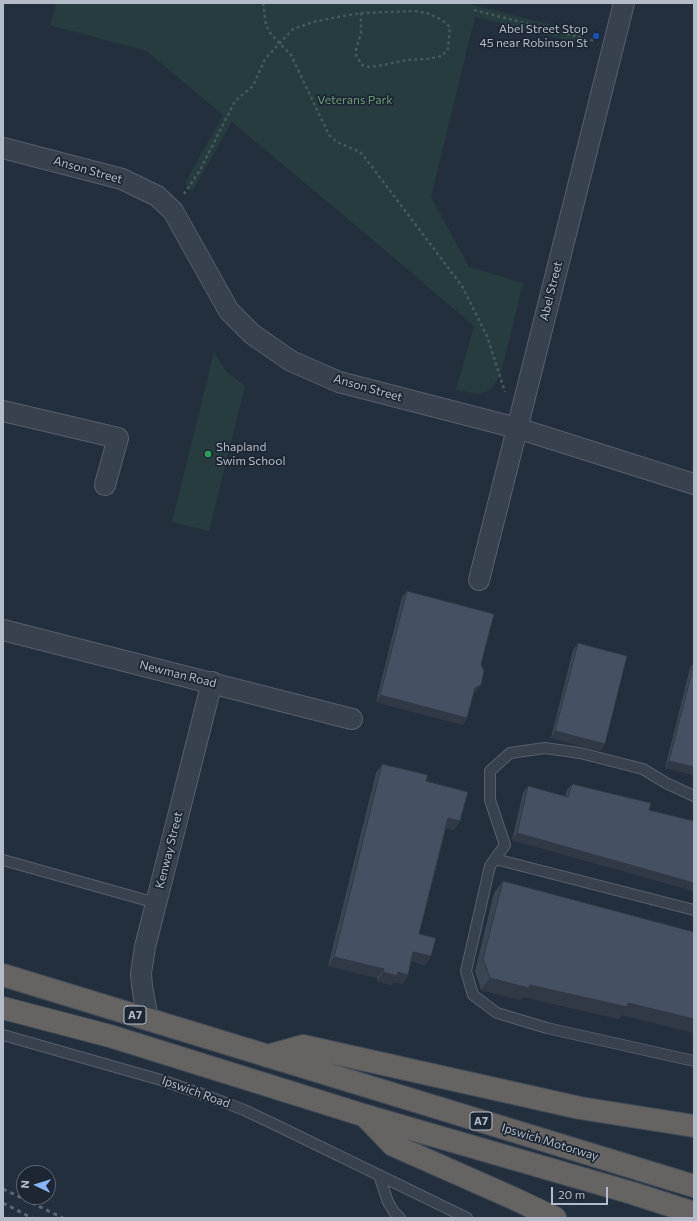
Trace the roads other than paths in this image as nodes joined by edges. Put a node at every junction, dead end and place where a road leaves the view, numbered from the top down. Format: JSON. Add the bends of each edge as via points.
{"nodes":[{"id":1,"x":624,"y":3,"type":"edge"},
{"id":2,"x":3,"y":148,"type":"edge"},
{"id":3,"x":3,"y":411,"type":"edge"},
{"id":4,"x":517,"y":428,"type":"junction"},
{"id":5,"x":694,"y":484,"type":"edge"},
{"id":6,"x":105,"y":485,"type":"dead end"},
{"id":7,"x":480,"y":580,"type":"dead end"},
{"id":8,"x":3,"y":630,"type":"edge"},
{"id":9,"x":212,"y":682,"type":"junction"},
{"id":10,"x":352,"y":719,"type":"dead end"},
{"id":11,"x":694,"y":796,"type":"edge"},
{"id":12,"x":495,"y":859,"type":"junction"},
{"id":13,"x":3,"y":860,"type":"edge"},
{"id":14,"x":156,"y":903,"type":"junction"},
{"id":15,"x":694,"y":910,"type":"edge"},
{"id":16,"x":3,"y":976,"type":"edge"},
{"id":17,"x":3,"y":1008,"type":"edge"},
{"id":18,"x":148,"y":1020,"type":"junction"},
{"id":19,"x":3,"y":1034,"type":"edge"},
{"id":20,"x":267,"y":1056,"type":"junction"},
{"id":21,"x":694,"y":1061,"type":"edge"},
{"id":22,"x":363,"y":1115,"type":"junction"},
{"id":23,"x":694,"y":1126,"type":"edge"},
{"id":24,"x":378,"y":1175,"type":"junction"},
{"id":25,"x":694,"y":1186,"type":"edge"},
{"id":26,"x":694,"y":1213,"type":"edge"},
{"id":27,"x":400,"y":1218,"type":"edge"},
{"id":28,"x":467,"y":1218,"type":"edge"},
{"id":29,"x":555,"y":1218,"type":"edge"}],
"edges":[{"from":1,"to":4,"type":"street","name":"Abel Street"},
{"from":2,"to":4,"type":"street","name":"Anson Street","via":[[122,179],[157,196],[173,211],[229,311],[252,334],[291,361],[339,382]]},
{"from":3,"to":6,"type":"street","via":[[118,438]]},
{"from":4,"to":5,"type":"street","name":"Anson Street"},
{"from":4,"to":7,"type":"street","name":"Abel Street"},
{"from":8,"to":9,"type":"street","name":"Newman Road"},
{"from":9,"to":10,"type":"street","name":"Newman Road"},
{"from":9,"to":14,"type":"street","name":"Kenway Street"},
{"from":11,"to":12,"type":"lane","via":[[643,769],[580,753],[544,748],[510,753],[490,771],[490,800],[505,845]]},
{"from":12,"to":15,"type":"lane"},
{"from":12,"to":21,"type":"lane","via":[[490,866],[466,971],[473,995],[497,1013],[547,1028]]},
{"from":13,"to":14,"type":"lane"},
{"from":14,"to":18,"type":"street","name":"Kenway Street","via":[[141,973]]},
{"from":16,"to":18,"type":"highway","number":"A7"},
{"from":17,"to":22,"type":"highway","number":"A7","via":[[110,1036]]},
{"from":18,"to":20,"type":"highway","number":"A7"},
{"from":19,"to":24,"type":"lane","name":"Ipswich Road","via":[[208,1096],[273,1124]]},
{"from":20,"to":23,"type":"highway","via":[[303,1046],[580,1108]]},
{"from":20,"to":25,"type":"highway","name":"Ipswich Motorway","number":"A7"},
{"from":22,"to":26,"type":"highway","number":"A7"},
{"from":22,"to":29,"type":"highway","via":[[393,1145]]},
{"from":24,"to":27,"type":"lane","via":[[388,1202]]},
{"from":24,"to":28,"type":"lane","name":"Ipswich Road"}]}
